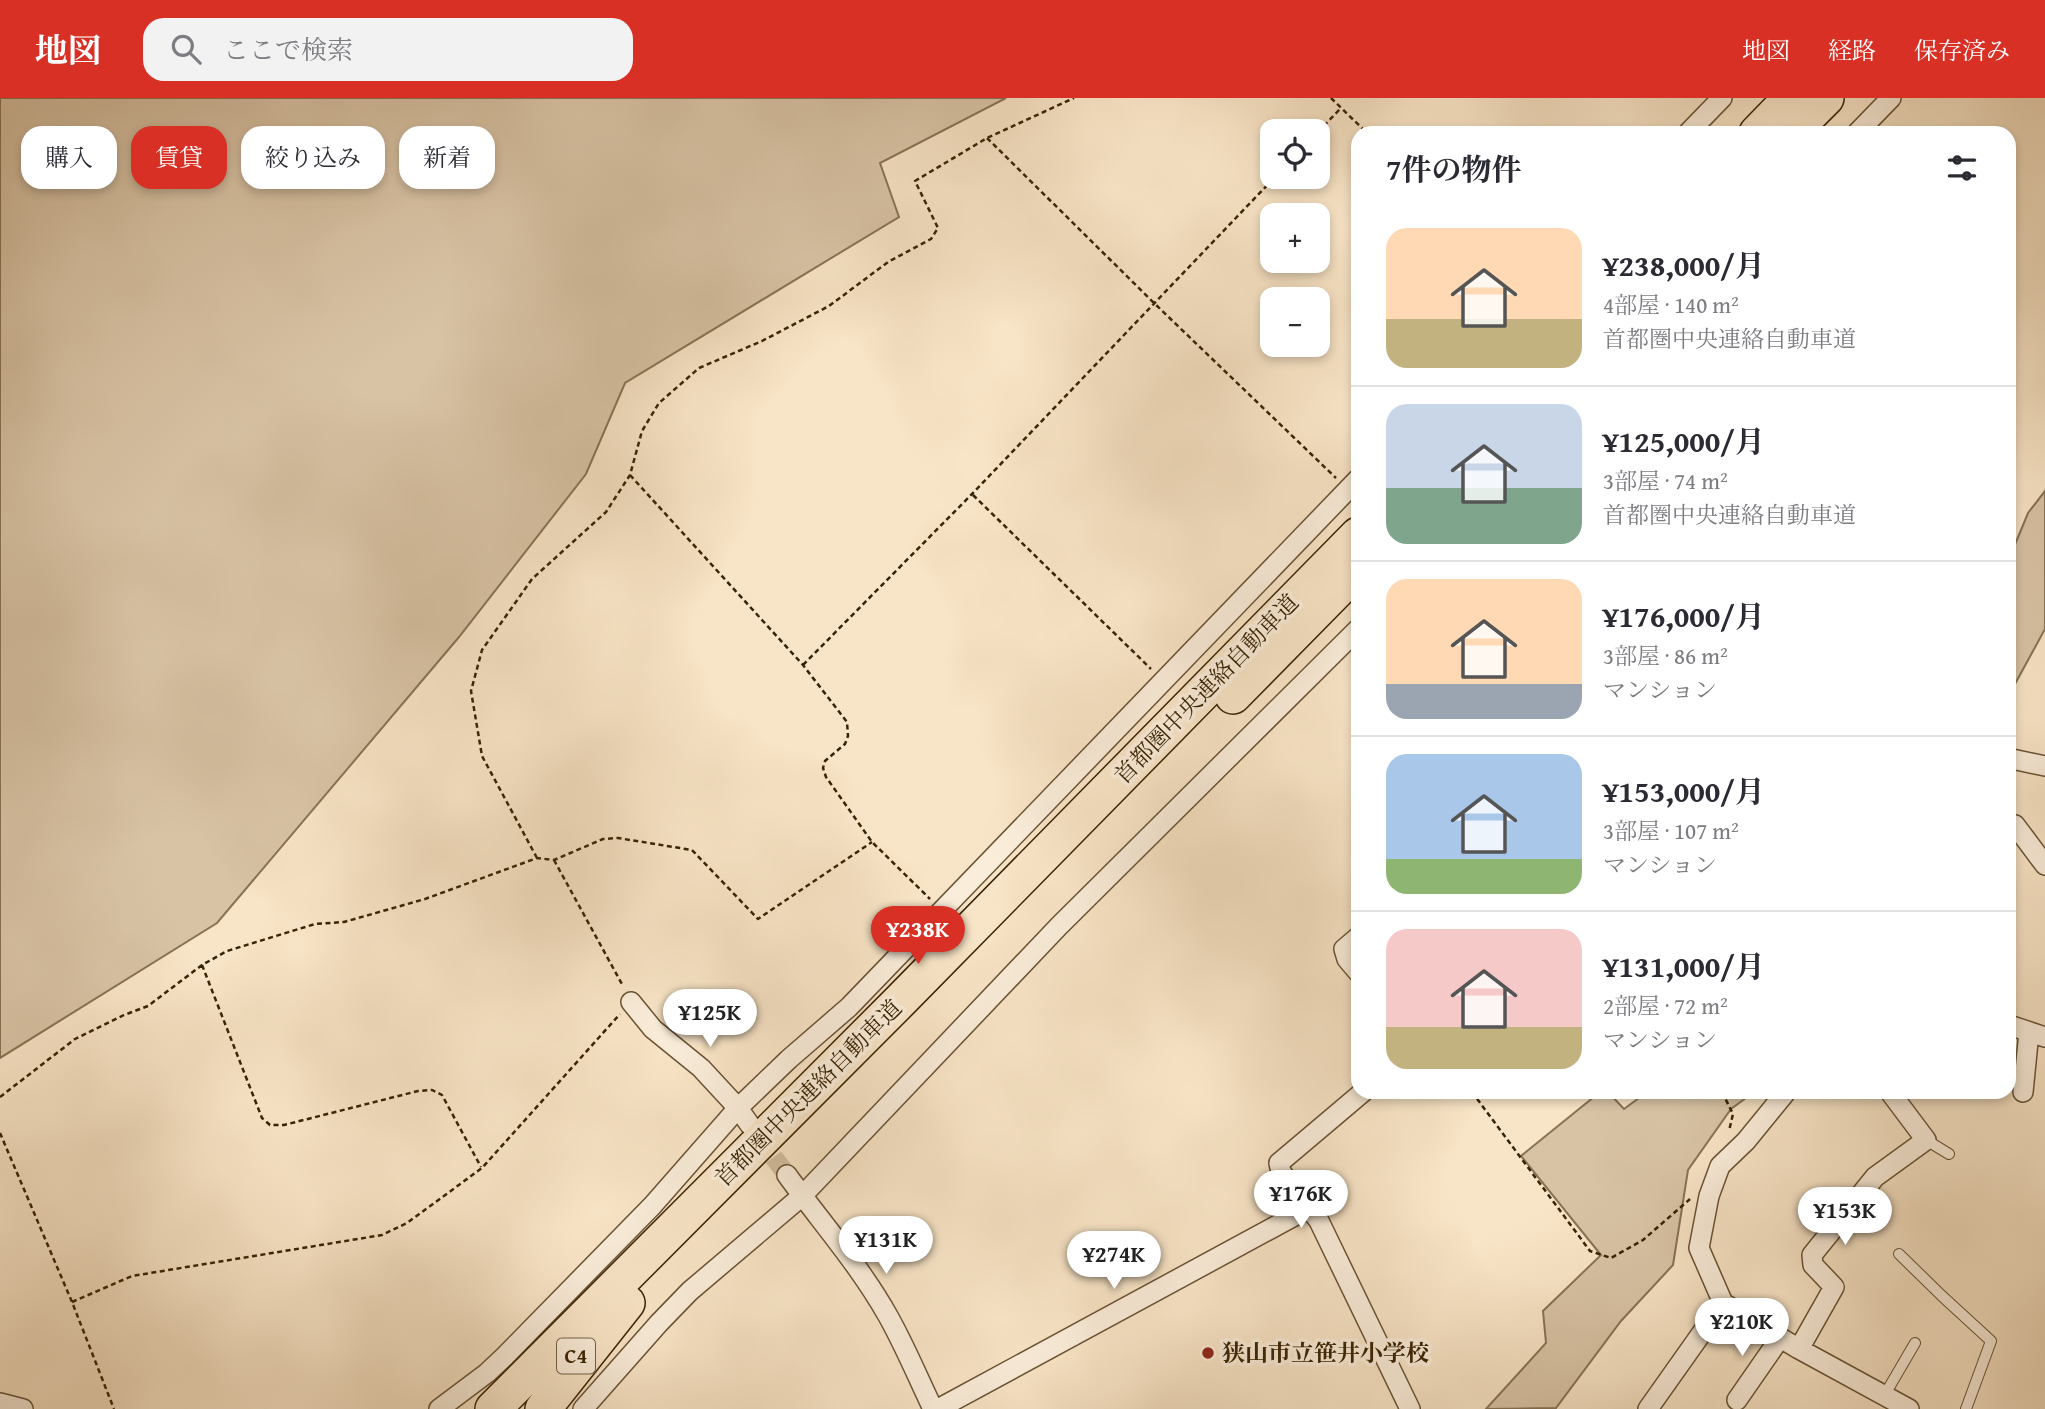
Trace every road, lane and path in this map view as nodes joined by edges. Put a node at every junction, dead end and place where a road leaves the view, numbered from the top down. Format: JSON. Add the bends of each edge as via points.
{"nodes":[{"id":1,"x":1074,"y":98,"type":"edge"},
{"id":2,"x":1331,"y":98,"type":"edge"},
{"id":3,"x":1722,"y":98,"type":"edge"},
{"id":4,"x":1791,"y":98,"type":"edge"},
{"id":5,"x":1826,"y":98,"type":"edge"},
{"id":6,"x":1891,"y":98,"type":"edge"},
{"id":7,"x":1341,"y":108,"type":"junction"},
{"id":8,"x":1330,"y":119,"type":"edge"},
{"id":9,"x":1360,"y":126,"type":"edge"},
{"id":10,"x":1695,"y":126,"type":"edge"},
{"id":11,"x":1764,"y":126,"type":"edge"},
{"id":12,"x":1798,"y":126,"type":"edge"},
{"id":13,"x":1864,"y":126,"type":"edge"},
{"id":14,"x":987,"y":138,"type":"junction"},
{"id":15,"x":1263,"y":189,"type":"edge"},
{"id":16,"x":1154,"y":303,"type":"junction"},
{"id":17,"x":630,"y":475,"type":"junction"},
{"id":18,"x":1351,"y":482,"type":"edge"},
{"id":19,"x":1351,"y":486,"type":"edge"},
{"id":20,"x":972,"y":494,"type":"junction"},
{"id":21,"x":1351,"y":542,"type":"edge"},
{"id":22,"x":1351,"y":576,"type":"edge"},
{"id":23,"x":1351,"y":636,"type":"edge"},
{"id":24,"x":803,"y":665,"type":"junction"},
{"id":25,"x":1164,"y":681,"type":"junction"},
{"id":26,"x":2016,"y":760,"type":"edge"},
{"id":27,"x":2045,"y":766,"type":"edge"},
{"id":28,"x":2016,"y":826,"type":"edge"},
{"id":29,"x":872,"y":842,"type":"junction"},
{"id":30,"x":537,"y":858,"type":"junction"},
{"id":31,"x":554,"y":860,"type":"junction"},
{"id":32,"x":2045,"y":865,"type":"edge"},
{"id":33,"x":943,"y":911,"type":"junction"},
{"id":34,"x":1351,"y":943,"type":"edge"},
{"id":35,"x":1351,"y":964,"type":"edge"},
{"id":36,"x":202,"y":965,"type":"junction"},
{"id":37,"x":631,"y":1002,"type":"junction"},
{"id":38,"x":2016,"y":1027,"type":"edge"},
{"id":39,"x":2037,"y":1034,"type":"edge"},
{"id":40,"x":2023,"y":1093,"type":"dead end"},
{"id":41,"x":0,"y":1097,"type":"edge"},
{"id":42,"x":1355,"y":1099,"type":"edge"},
{"id":43,"x":1477,"y":1099,"type":"edge"},
{"id":44,"x":1725,"y":1099,"type":"edge"},
{"id":45,"x":1780,"y":1099,"type":"edge"},
{"id":46,"x":1895,"y":1099,"type":"edge"},
{"id":47,"x":738,"y":1108,"type":"junction"},
{"id":48,"x":750,"y":1125,"type":"tunnel mouth"},
{"id":49,"x":0,"y":1133,"type":"edge"},
{"id":50,"x":1926,"y":1140,"type":"junction"},
{"id":51,"x":1949,"y":1154,"type":"dead end"},
{"id":52,"x":482,"y":1168,"type":"junction"},
{"id":53,"x":1718,"y":1171,"type":"junction"},
{"id":54,"x":787,"y":1175,"type":"tunnel mouth"},
{"id":55,"x":802,"y":1196,"type":"junction"},
{"id":56,"x":1309,"y":1208,"type":"junction"},
{"id":57,"x":1899,"y":1254,"type":"dead end"},
{"id":58,"x":72,"y":1302,"type":"junction"},
{"id":59,"x":627,"y":1303,"type":"junction"},
{"id":60,"x":1723,"y":1303,"type":"junction"},
{"id":61,"x":1780,"y":1338,"type":"junction"},
{"id":62,"x":1916,"y":1343,"type":"dead end"},
{"id":63,"x":1799,"y":1349,"type":"junction"},
{"id":64,"x":1884,"y":1397,"type":"junction"},
{"id":65,"x":1737,"y":1400,"type":"dead end"},
{"id":66,"x":0,"y":1403,"type":"edge"},
{"id":67,"x":23,"y":1409,"type":"edge"},
{"id":68,"x":114,"y":1409,"type":"edge"},
{"id":69,"x":439,"y":1409,"type":"edge"},
{"id":70,"x":493,"y":1409,"type":"edge"},
{"id":71,"x":525,"y":1409,"type":"edge"},
{"id":72,"x":543,"y":1409,"type":"edge"},
{"id":73,"x":583,"y":1409,"type":"edge"},
{"id":74,"x":936,"y":1409,"type":"edge"},
{"id":75,"x":1410,"y":1409,"type":"edge"},
{"id":76,"x":1648,"y":1409,"type":"edge"},
{"id":77,"x":1909,"y":1409,"type":"edge"},
{"id":78,"x":1966,"y":1409,"type":"edge"}],
"edges":[{"from":1,"to":14,"type":"path"},
{"from":2,"to":7,"type":"path"},
{"from":3,"to":10,"type":"street"},
{"from":4,"to":11,"type":"highway"},
{"from":5,"to":12,"type":"highway"},
{"from":6,"to":13,"type":"street"},
{"from":7,"to":8,"type":"path"},
{"from":7,"to":9,"type":"path"},
{"from":14,"to":16,"type":"path"},
{"from":14,"to":17,"type":"path","via":[[915,181],[938,228],[931,239],[888,262],[829,306],[699,368],[659,403],[642,431]]},
{"from":15,"to":16,"type":"path"},
{"from":16,"to":18,"type":"path"},
{"from":16,"to":20,"type":"path"},
{"from":17,"to":24,"type":"path"},
{"from":17,"to":30,"type":"path","via":[[606,512],[532,579],[482,650],[471,691],[482,756]]},
{"from":19,"to":25,"type":"street"},
{"from":20,"to":24,"type":"path"},
{"from":20,"to":25,"type":"path"},
{"from":21,"to":70,"type":"highway","name":"首都圏中央連絡自動車道","number":"C4"},
{"from":22,"to":59,"type":"highway","name":"首都圏中央連絡自動車道","number":"C4"},
{"from":23,"to":55,"type":"street","via":[[1059,926]]},
{"from":24,"to":29,"type":"path","via":[[847,722],[845,744],[823,768]]},
{"from":25,"to":33,"type":"street"},
{"from":26,"to":27,"type":"street"},
{"from":28,"to":32,"type":"street"},
{"from":29,"to":31,"type":"path","via":[[758,919],[692,850],[603,839]]},
{"from":29,"to":33,"type":"path"},
{"from":30,"to":31,"type":"path"},
{"from":30,"to":36,"type":"path","via":[[425,899],[344,922],[315,924],[227,951]]},
{"from":31,"to":37,"type":"path"},
{"from":33,"to":47,"type":"street","via":[[849,1007]]},
{"from":34,"to":35,"type":"street","via":[[1344,949]]},
{"from":36,"to":41,"type":"path","via":[[148,1006],[75,1039]]},
{"from":36,"to":52,"type":"path","via":[[262,1118],[270,1125],[432,1090],[442,1095]]},
{"from":37,"to":47,"type":"street","via":[[653,1029],[701,1068]]},
{"from":37,"to":52,"type":"path"},
{"from":38,"to":39,"type":"street"},
{"from":39,"to":40,"type":"street"},
{"from":42,"to":56,"type":"street","via":[[1279,1163]]},
{"from":43,"to":53,"type":"path","via":[[1590,1251],[1611,1258],[1643,1240]]},
{"from":44,"to":53,"type":"path","via":[[1733,1115]]},
{"from":45,"to":53,"type":"street"},
{"from":46,"to":50,"type":"street"},
{"from":47,"to":48,"type":"street"},
{"from":47,"to":69,"type":"street","via":[[652,1206],[505,1357]]},
{"from":49,"to":58,"type":"path"},
{"from":50,"to":51,"type":"lane"},
{"from":50,"to":63,"type":"street","via":[[1875,1177],[1812,1255],[1813,1265],[1833,1287]]},
{"from":52,"to":58,"type":"path","via":[[407,1223],[383,1235],[132,1276]]},
{"from":53,"to":60,"type":"street","via":[[1699,1248]]},
{"from":54,"to":55,"type":"street"},
{"from":55,"to":73,"type":"street","via":[[690,1291]]},
{"from":55,"to":74,"type":"street","via":[[888,1315]]},
{"from":56,"to":74,"type":"street"},
{"from":56,"to":75,"type":"street"},
{"from":57,"to":78,"type":"lane","via":[[1991,1340]]},
{"from":58,"to":68,"type":"path"},
{"from":59,"to":71,"type":"highway","name":"首都圏中央連絡自動車道","number":"C4"},
{"from":59,"to":72,"type":"highway"},
{"from":60,"to":61,"type":"street"},
{"from":60,"to":76,"type":"street"},
{"from":61,"to":63,"type":"street"},
{"from":61,"to":65,"type":"street"},
{"from":62,"to":64,"type":"lane"},
{"from":63,"to":64,"type":"street"},
{"from":64,"to":77,"type":"street"},
{"from":66,"to":67,"type":"street"}]}
